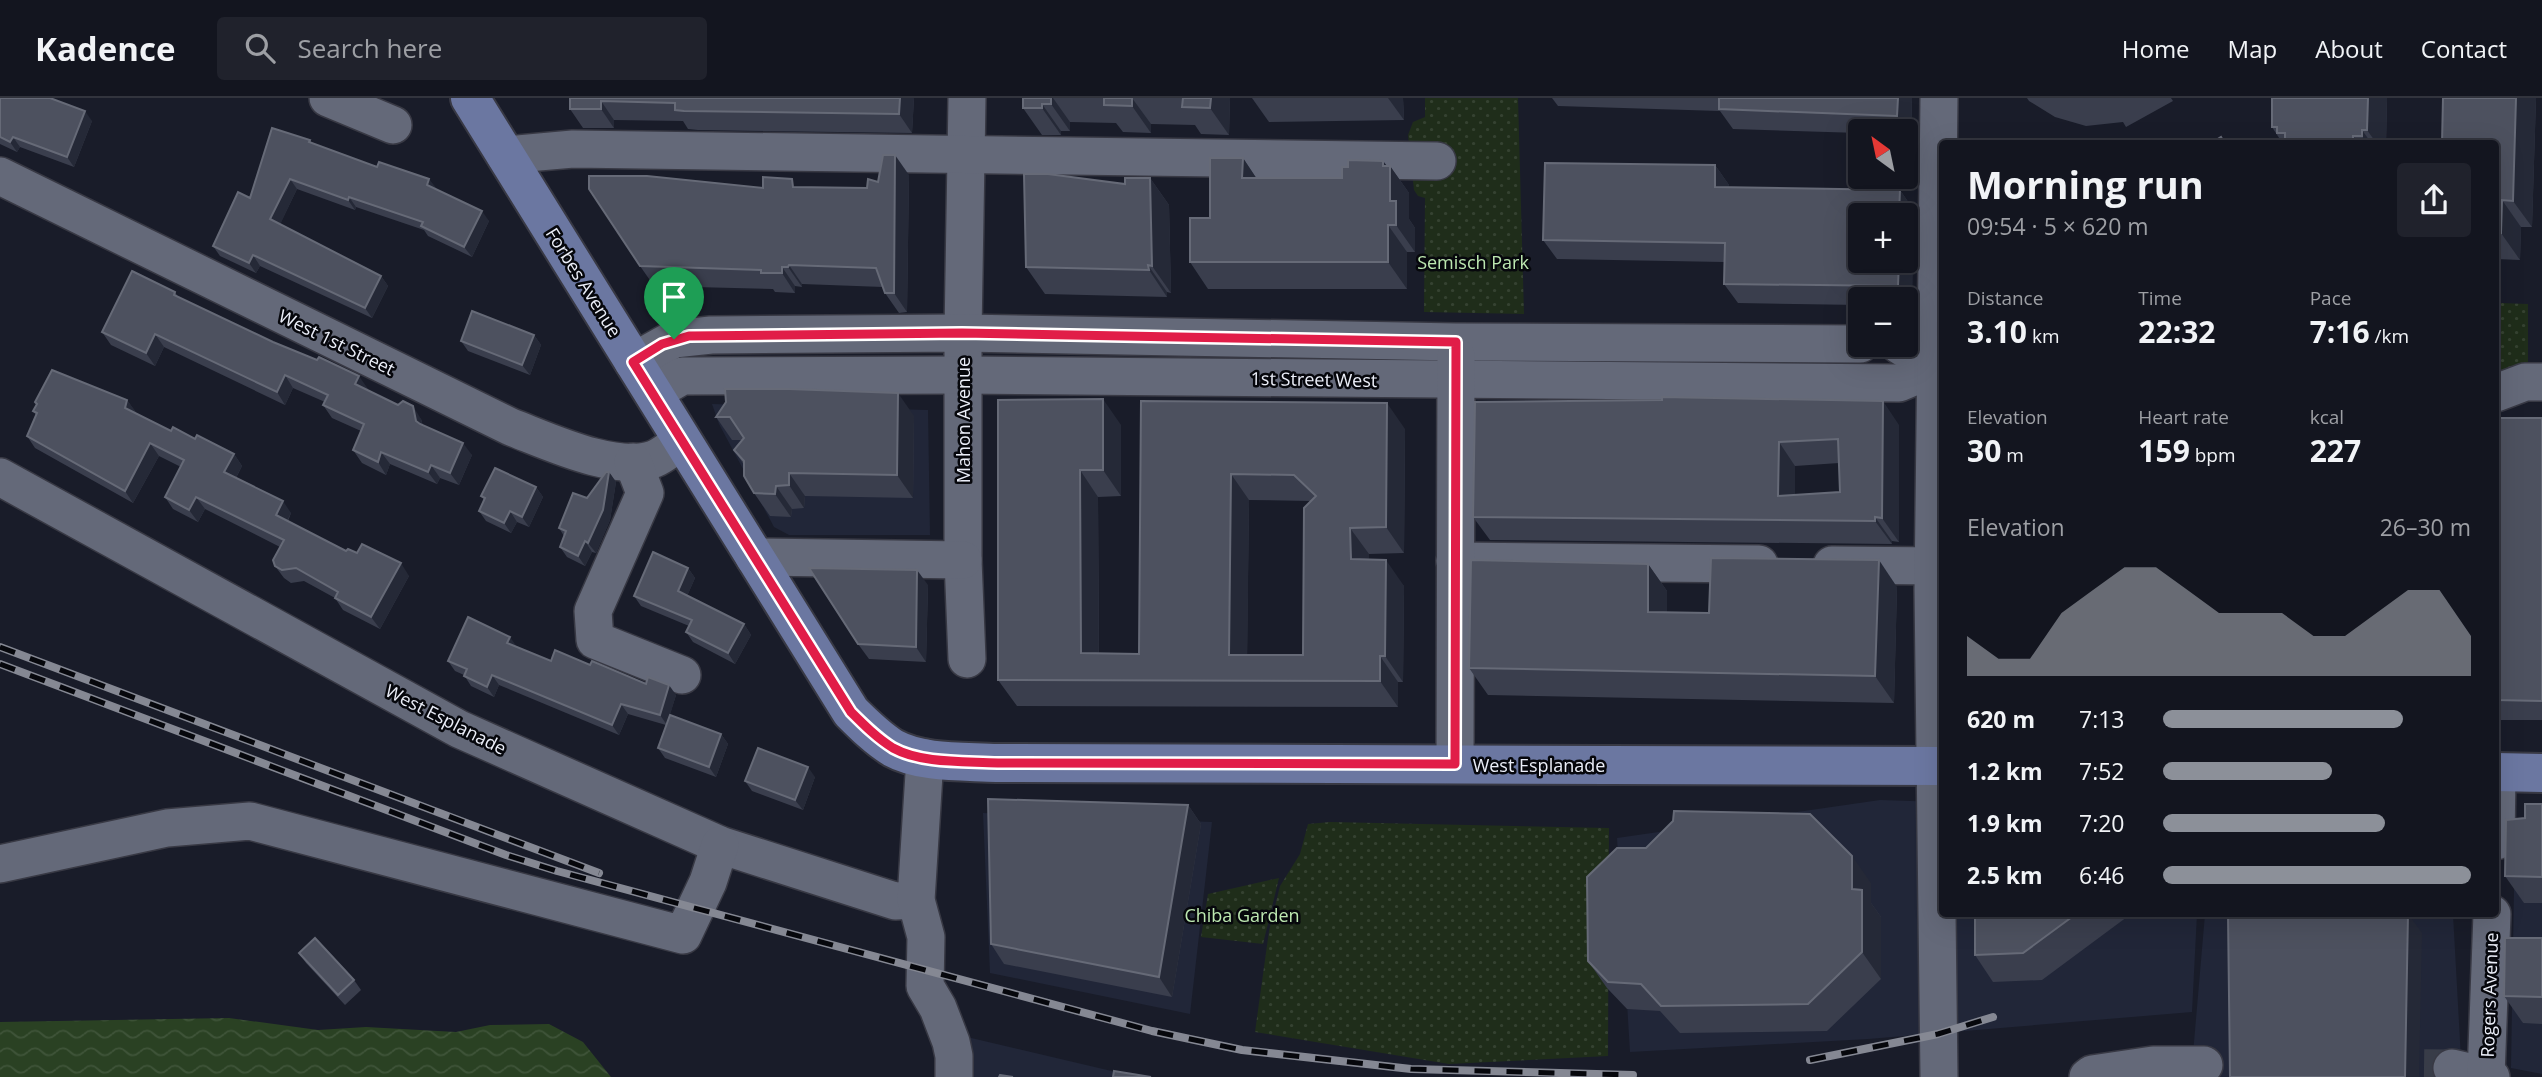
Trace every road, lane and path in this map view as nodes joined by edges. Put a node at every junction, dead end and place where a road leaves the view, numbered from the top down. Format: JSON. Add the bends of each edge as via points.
{"nodes":[{"id":1,"x":328,"y":98,"type":"edge"},
{"id":2,"x":470,"y":98,"type":"edge"},
{"id":3,"x":967,"y":98,"type":"edge"},
{"id":4,"x":1939,"y":98,"type":"edge"},
{"id":5,"x":393,"y":125,"type":"dead end"},
{"id":6,"x":964,"y":154,"type":"junction"},
{"id":7,"x":505,"y":155,"type":"junction"},
{"id":8,"x":1437,"y":161,"type":"dead end"},
{"id":9,"x":0,"y":176,"type":"edge"},
{"id":10,"x":962,"y":333,"type":"junction"},
{"id":11,"x":1456,"y":342,"type":"junction"},
{"id":12,"x":1848,"y":344,"type":"edge"},
{"id":13,"x":1918,"y":356,"type":"edge"},
{"id":14,"x":1939,"y":368,"type":"edge"},
{"id":15,"x":963,"y":375,"type":"junction"},
{"id":16,"x":643,"y":377,"type":"junction"},
{"id":17,"x":1456,"y":380,"type":"junction"},
{"id":18,"x":2542,"y":382,"type":"edge"},
{"id":19,"x":2499,"y":392,"type":"edge"},
{"id":20,"x":682,"y":441,"type":"junction"},
{"id":21,"x":633,"y":462,"type":"junction"},
{"id":22,"x":0,"y":477,"type":"edge"},
{"id":23,"x":754,"y":557,"type":"junction"},
{"id":24,"x":963,"y":560,"type":"junction"},
{"id":25,"x":1455,"y":561,"type":"junction"},
{"id":26,"x":1938,"y":566,"type":"edge"},
{"id":27,"x":967,"y":659,"type":"dead end"},
{"id":28,"x":682,"y":675,"type":"dead end"},
{"id":29,"x":925,"y":758,"type":"junction"},
{"id":30,"x":1455,"y":764,"type":"junction"},
{"id":31,"x":1938,"y":766,"type":"edge"},
{"id":32,"x":2499,"y":773,"type":"edge"},
{"id":33,"x":2542,"y":773,"type":"edge"},
{"id":34,"x":720,"y":845,"type":"junction"},
{"id":35,"x":0,"y":864,"type":"edge"},
{"id":36,"x":916,"y":901,"type":"junction"},
{"id":37,"x":2493,"y":917,"type":"edge"},
{"id":38,"x":2204,"y":1065,"type":"dead end"},
{"id":39,"x":2479,"y":1075,"type":"edge"},
{"id":40,"x":954,"y":1077,"type":"edge"},
{"id":41,"x":1939,"y":1077,"type":"edge"},
{"id":42,"x":2088,"y":1077,"type":"edge"}],
"edges":[{"from":1,"to":5,"type":"street"},
{"from":2,"to":7,"type":"main road","name":"Forbes Avenue"},
{"from":3,"to":6,"type":"street","name":"Mahon Avenue"},
{"from":4,"to":14,"type":"street"},
{"from":6,"to":7,"type":"street","via":[[573,149]]},
{"from":6,"to":8,"type":"street"},
{"from":6,"to":10,"type":"street","name":"Mahon Avenue"},
{"from":7,"to":16,"type":"main road","name":"Forbes Avenue"},
{"from":9,"to":21,"type":"street","name":"West 1st Street","via":[[512,427],[589,457]]},
{"from":10,"to":11,"type":"street"},
{"from":10,"to":15,"type":"street","name":"Mahon Avenue"},
{"from":10,"to":16,"type":"street","via":[[689,336],[662,344]]},
{"from":11,"to":12,"type":"street"},
{"from":11,"to":17,"type":"street"},
{"from":13,"to":14,"type":"street"},
{"from":14,"to":17,"type":"street","name":"1st Street West","via":[[1899,383]]},
{"from":14,"to":26,"type":"street"},
{"from":15,"to":16,"type":"street","name":"1st Street West"},
{"from":15,"to":17,"type":"street","name":"1st Street West"},
{"from":15,"to":24,"type":"street","name":"Mahon Avenue"},
{"from":16,"to":20,"type":"main road","name":"Forbes Avenue"},
{"from":17,"to":25,"type":"street"},
{"from":18,"to":19,"type":"street","via":[[2525,382]]},
{"from":20,"to":21,"type":"street","name":"West 1st Street","via":[[654,459]]},
{"from":20,"to":23,"type":"main road","name":"Forbes Avenue"},
{"from":21,"to":28,"type":"street","via":[[645,493],[593,611],[595,640]]},
{"from":22,"to":34,"type":"street","name":"West Esplanade","via":[[459,729]]},
{"from":23,"to":24,"type":"street"},
{"from":23,"to":29,"type":"main road","name":"Forbes Avenue","via":[[851,712],[896,750]]},
{"from":24,"to":27,"type":"street","name":"Mahon Avenue"},
{"from":25,"to":26,"type":"street"},
{"from":25,"to":30,"type":"street"},
{"from":26,"to":31,"type":"street"},
{"from":29,"to":30,"type":"main road","name":"West Esplanade","via":[[998,763]]},
{"from":29,"to":36,"type":"street"},
{"from":30,"to":31,"type":"main road","name":"West Esplanade"},
{"from":31,"to":41,"type":"street"},
{"from":32,"to":33,"type":"main road"},
{"from":34,"to":35,"type":"street","via":[[683,935],[250,821],[167,828]]},
{"from":34,"to":36,"type":"street","name":"West Esplanade","via":[[895,901]]},
{"from":36,"to":40,"type":"street","via":[[926,937],[925,986],[951,1042]]},
{"from":37,"to":39,"type":"street","name":"Rogers Avenue"},
{"from":38,"to":42,"type":"street","via":[[2153,1065]]}]}
